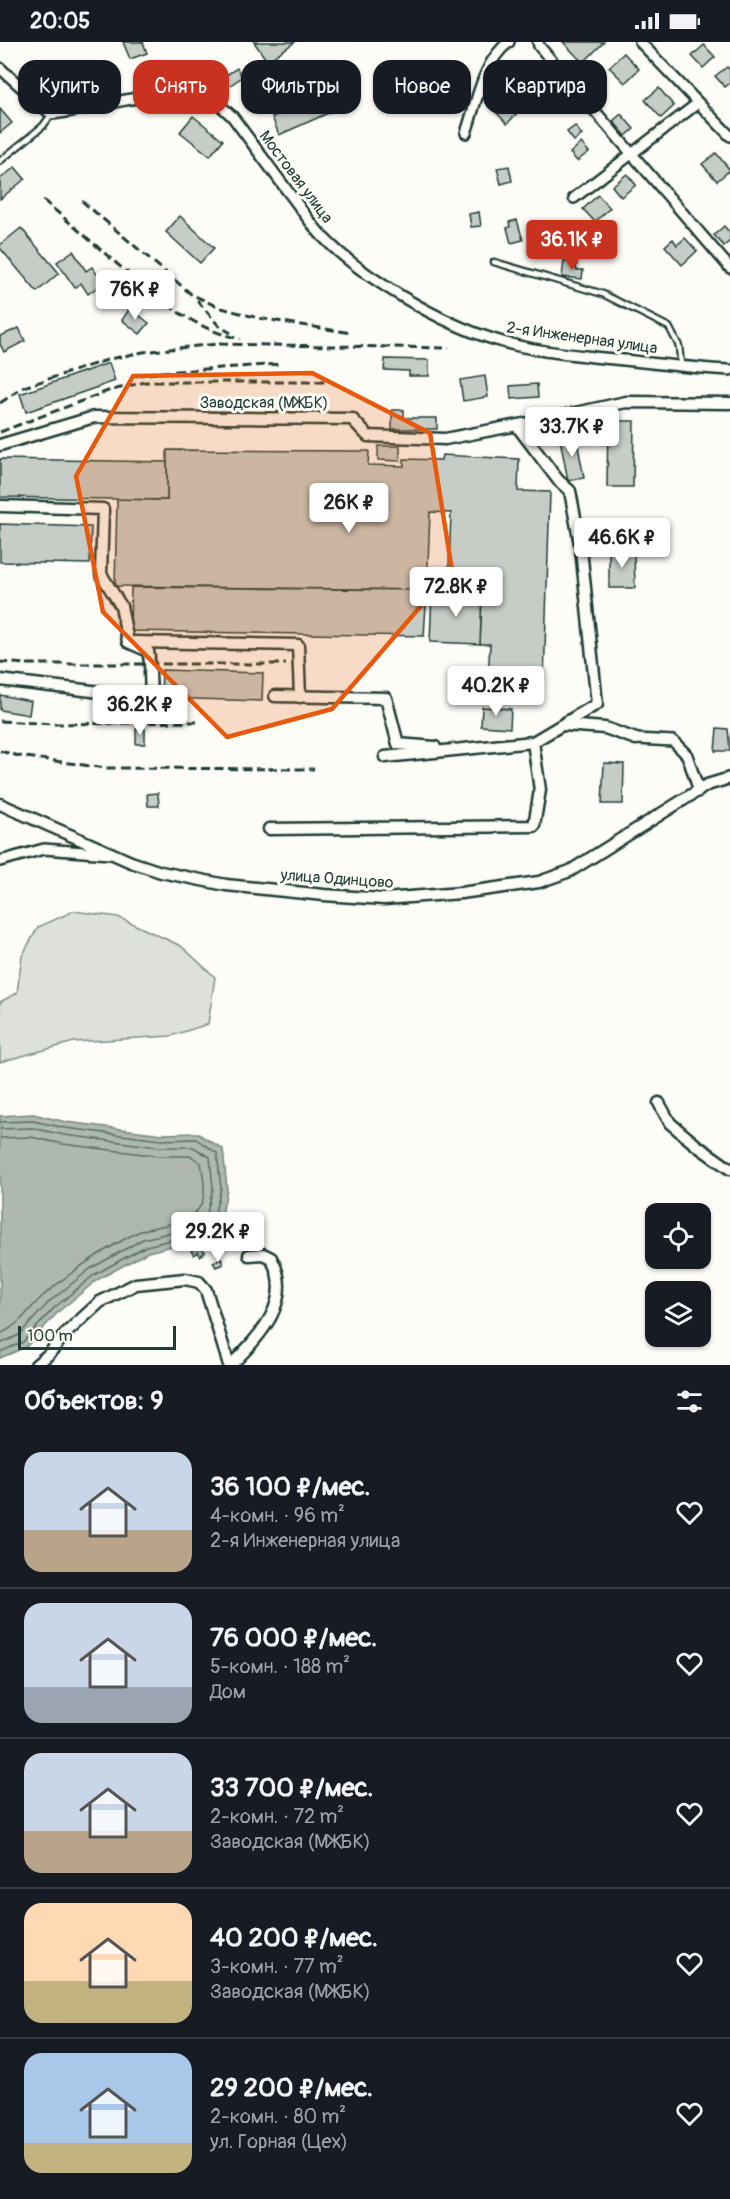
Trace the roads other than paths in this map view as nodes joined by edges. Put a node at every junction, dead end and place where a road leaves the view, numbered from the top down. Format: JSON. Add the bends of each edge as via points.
{"nodes":[{"id":1,"x":509,"y":42,"type":"edge"},
{"id":2,"x":538,"y":42,"type":"edge"},
{"id":3,"x":640,"y":42,"type":"edge"},
{"id":4,"x":2,"y":73,"type":"edge"},
{"id":5,"x":18,"y":86,"type":"edge"},
{"id":6,"x":121,"y":102,"type":"edge"},
{"id":7,"x":698,"y":103,"type":"junction"},
{"id":8,"x":51,"y":114,"type":"edge"},
{"id":9,"x":466,"y":133,"type":"dead end"},
{"id":10,"x":730,"y":136,"type":"edge"},
{"id":11,"x":632,"y":155,"type":"junction"},
{"id":12,"x":0,"y":161,"type":"edge"},
{"id":13,"x":574,"y":198,"type":"dead end"},
{"id":14,"x":494,"y":262,"type":"dead end"},
{"id":15,"x":730,"y":268,"type":"edge"},
{"id":16,"x":403,"y":296,"type":"joint"},
{"id":17,"x":681,"y":366,"type":"junction"},
{"id":18,"x":730,"y":370,"type":"edge"},
{"id":19,"x":730,"y":403,"type":"edge"},
{"id":20,"x":517,"y":426,"type":"junction"},
{"id":21,"x":2,"y":441,"type":"edge"},
{"id":22,"x":0,"y":506,"type":"edge"},
{"id":23,"x":128,"y":642,"type":"junction"},
{"id":24,"x":149,"y":657,"type":"joint"},
{"id":25,"x":150,"y":671,"type":"joint"},
{"id":26,"x":0,"y":680,"type":"edge"},
{"id":27,"x":275,"y":696,"type":"dead end"},
{"id":28,"x":300,"y":697,"type":"junction"},
{"id":29,"x":563,"y":724,"type":"junction"},
{"id":30,"x":636,"y":739,"type":"joint"},
{"id":31,"x":533,"y":742,"type":"junction"},
{"id":32,"x":459,"y":750,"type":"junction"},
{"id":33,"x":385,"y":757,"type":"dead end"},
{"id":34,"x":730,"y":778,"type":"edge"},
{"id":35,"x":699,"y":790,"type":"junction"},
{"id":36,"x":0,"y":804,"type":"edge"},
{"id":37,"x":269,"y":829,"type":"dead end"},
{"id":38,"x":113,"y":854,"type":"junction"},
{"id":39,"x":0,"y":861,"type":"edge"},
{"id":40,"x":659,"y":1103,"type":"dead end"},
{"id":41,"x":730,"y":1169,"type":"edge"},
{"id":42,"x":249,"y":1255,"type":"dead end"},
{"id":43,"x":36,"y":1365,"type":"edge"},
{"id":44,"x":230,"y":1365,"type":"edge"}],
"edges":[{"from":1,"to":9,"type":"street","via":[[500,48],[486,73]]},
{"from":2,"to":11,"type":"street"},
{"from":3,"to":7,"type":"street"},
{"from":4,"to":5,"type":"street"},
{"from":6,"to":16,"type":"street","name":"Мостовая улица","via":[[162,95],[187,96],[218,105],[232,116],[321,235],[344,257]]},
{"from":7,"to":10,"type":"street"},
{"from":7,"to":11,"type":"street"},
{"from":8,"to":12,"type":"lane","via":[[43,126]]},
{"from":11,"to":13,"type":"street"},
{"from":11,"to":15,"type":"street"},
{"from":14,"to":17,"type":"lane","via":[[603,294],[669,327],[679,345]]},
{"from":16,"to":17,"type":"street","name":"2-я Инженерная улица","via":[[495,340],[547,351]]},
{"from":17,"to":18,"type":"street","name":"2-я Инженерная улица"},
{"from":19,"to":20,"type":"street","name":"Заводская (МЖБК)","via":[[626,402]]},
{"from":20,"to":21,"type":"street","name":"Заводская (МЖБК)","via":[[445,439],[368,436],[352,418],[94,417]]},
{"from":20,"to":29,"type":"street","via":[[570,491],[580,549],[597,704]]},
{"from":22,"to":23,"type":"street","via":[[103,509],[101,574],[121,606]]},
{"from":23,"to":24,"type":"street","via":[[148,651]]},
{"from":23,"to":28,"type":"street","via":[[298,645]]},
{"from":24,"to":25,"type":"street","bridge":true},
{"from":25,"to":26,"type":"street","via":[[151,698]]},
{"from":27,"to":28,"type":"street"},
{"from":28,"to":32,"type":"street","via":[[386,698],[398,744]]},
{"from":29,"to":30,"type":"street","via":[[605,728]]},
{"from":29,"to":31,"type":"street"},
{"from":30,"to":35,"type":"street","via":[[673,741],[687,755]]},
{"from":31,"to":32,"type":"street"},
{"from":31,"to":37,"type":"street","via":[[540,790],[534,826]]},
{"from":32,"to":33,"type":"street"},
{"from":34,"to":35,"type":"street","name":"улица Одинцово"},
{"from":35,"to":38,"type":"street","name":"улица Одинцово","via":[[570,871],[538,882],[461,893],[384,899],[237,886],[161,872]]},
{"from":36,"to":38,"type":"street","name":"улица Одинцово"},
{"from":38,"to":39,"type":"street","via":[[44,849]]},
{"from":40,"to":41,"type":"street","via":[[670,1123]]},
{"from":42,"to":44,"type":"street","via":[[271,1258],[280,1281],[278,1298],[257,1339]]},
{"from":43,"to":44,"type":"street","via":[[100,1302],[136,1284],[185,1278],[199,1282],[206,1290]]}]}
